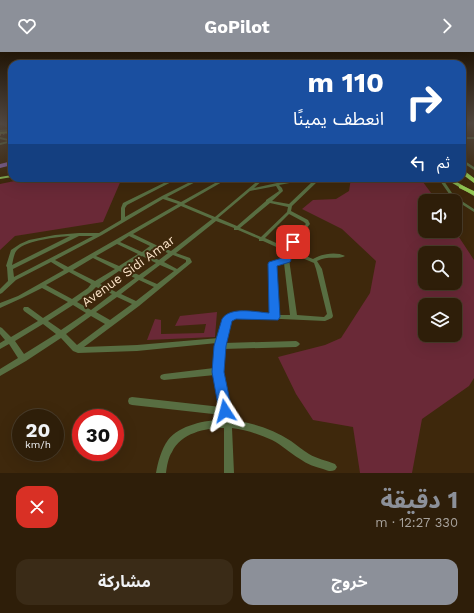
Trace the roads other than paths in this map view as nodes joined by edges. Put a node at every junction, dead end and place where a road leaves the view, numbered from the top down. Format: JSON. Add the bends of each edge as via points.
{"nodes":[{"id":1,"x":466,"y":174,"type":"edge"},
{"id":2,"x":474,"y":181,"type":"edge"},
{"id":3,"x":169,"y":182,"type":"edge"},
{"id":4,"x":194,"y":182,"type":"edge"},
{"id":5,"x":220,"y":182,"type":"edge"},
{"id":6,"x":258,"y":182,"type":"edge"},
{"id":7,"x":285,"y":182,"type":"edge"},
{"id":8,"x":315,"y":182,"type":"edge"},
{"id":9,"x":443,"y":182,"type":"edge"},
{"id":10,"x":453,"y":182,"type":"edge"},
{"id":11,"x":276,"y":184,"type":"junction"},
{"id":12,"x":461,"y":187,"type":"joint"},
{"id":13,"x":249,"y":190,"type":"junction"},
{"id":14,"x":474,"y":194,"type":"edge"},
{"id":15,"x":163,"y":197,"type":"junction"},
{"id":16,"x":268,"y":200,"type":"junction"},
{"id":17,"x":181,"y":204,"type":"junction"},
{"id":18,"x":290,"y":206,"type":"junction"},
{"id":19,"x":474,"y":211,"type":"edge"},
{"id":20,"x":289,"y":212,"type":"junction"},
{"id":21,"x":215,"y":219,"type":"junction"},
{"id":22,"x":123,"y":221,"type":"junction"},
{"id":23,"x":236,"y":229,"type":"junction"},
{"id":24,"x":80,"y":234,"type":"junction"},
{"id":25,"x":100,"y":234,"type":"junction"},
{"id":26,"x":130,"y":235,"type":"junction"},
{"id":27,"x":261,"y":240,"type":"junction"},
{"id":28,"x":117,"y":242,"type":"junction"},
{"id":29,"x":154,"y":246,"type":"junction"},
{"id":30,"x":285,"y":250,"type":"junction"},
{"id":31,"x":171,"y":253,"type":"junction"},
{"id":32,"x":141,"y":254,"type":"junction"},
{"id":33,"x":93,"y":256,"type":"junction"},
{"id":34,"x":342,"y":256,"type":"dead end"},
{"id":35,"x":51,"y":260,"type":"junction"},
{"id":36,"x":287,"y":260,"type":"junction"},
{"id":37,"x":313,"y":261,"type":"junction"},
{"id":38,"x":158,"y":262,"type":"junction"},
{"id":39,"x":10,"y":267,"type":"junction"},
{"id":40,"x":120,"y":268,"type":"junction"},
{"id":41,"x":69,"y":270,"type":"junction"},
{"id":42,"x":178,"y":271,"type":"junction"},
{"id":43,"x":139,"y":278,"type":"junction"},
{"id":44,"x":10,"y":281,"type":"junction"},
{"id":45,"x":95,"y":284,"type":"junction"},
{"id":46,"x":42,"y":285,"type":"junction"},
{"id":47,"x":158,"y":287,"type":"junction"},
{"id":48,"x":0,"y":292,"type":"edge"},
{"id":49,"x":116,"y":294,"type":"junction"},
{"id":50,"x":72,"y":303,"type":"junction"},
{"id":51,"x":137,"y":304,"type":"junction"},
{"id":52,"x":0,"y":306,"type":"edge"},
{"id":53,"x":26,"y":309,"type":"dead end"},
{"id":54,"x":89,"y":313,"type":"junction"},
{"id":55,"x":274,"y":317,"type":"junction"},
{"id":56,"x":294,"y":318,"type":"junction"},
{"id":57,"x":43,"y":321,"type":"junction"},
{"id":58,"x":111,"y":324,"type":"junction"},
{"id":59,"x":0,"y":330,"type":"edge"},
{"id":60,"x":61,"y":334,"type":"junction"},
{"id":61,"x":11,"y":341,"type":"junction"},
{"id":62,"x":221,"y":343,"type":"junction"},
{"id":63,"x":296,"y":344,"type":"dead end"},
{"id":64,"x":0,"y":346,"type":"edge"},
{"id":65,"x":76,"y":348,"type":"junction"},
{"id":66,"x":23,"y":359,"type":"junction"},
{"id":67,"x":0,"y":372,"type":"edge"},
{"id":68,"x":218,"y":372,"type":"junction"},
{"id":69,"x":164,"y":377,"type":"dead end"},
{"id":70,"x":132,"y":401,"type":"dead end"},
{"id":71,"x":225,"y":411,"type":"junction"},
{"id":72,"x":228,"y":422,"type":"junction"},
{"id":73,"x":332,"y":467,"type":"dead end"},
{"id":74,"x":161,"y":473,"type":"edge"},
{"id":75,"x":229,"y":473,"type":"edge"}],
"edges":[{"from":1,"to":2,"type":"highway"},
{"from":3,"to":22,"type":"street","via":[[125,204]]},
{"from":4,"to":15,"type":"street"},
{"from":5,"to":17,"type":"street"},
{"from":6,"to":13,"type":"street","name":"Avenue Sidi Amar"},
{"from":7,"to":11,"type":"street"},
{"from":8,"to":18,"type":"street"},
{"from":9,"to":19,"type":"street","via":[[453,197]]},
{"from":10,"to":12,"type":"main road"},
{"from":11,"to":13,"type":"street"},
{"from":11,"to":16,"type":"street","via":[[281,191]]},
{"from":12,"to":14,"type":"highway"},
{"from":13,"to":21,"type":"street","name":"Avenue Sidi Amar"},
{"from":15,"to":17,"type":"street"},
{"from":15,"to":22,"type":"street"},
{"from":16,"to":18,"type":"street"},
{"from":16,"to":23,"type":"street"},
{"from":17,"to":21,"type":"street"},
{"from":17,"to":26,"type":"street"},
{"from":18,"to":20,"type":"street"},
{"from":20,"to":27,"type":"street"},
{"from":20,"to":30,"type":"street","via":[[308,224]]},
{"from":21,"to":23,"type":"street"},
{"from":21,"to":31,"type":"street","name":"Avenue Sidi Amar"},
{"from":22,"to":25,"type":"street"},
{"from":23,"to":27,"type":"street"},
{"from":24,"to":25,"type":"street"},
{"from":24,"to":39,"type":"street"},
{"from":24,"to":39,"type":"street","via":[[21,245],[14,250]]},
{"from":25,"to":35,"type":"street"},
{"from":26,"to":28,"type":"street"},
{"from":26,"to":29,"type":"street"},
{"from":27,"to":30,"type":"street"},
{"from":28,"to":32,"type":"street"},
{"from":28,"to":33,"type":"street"},
{"from":29,"to":31,"type":"street"},
{"from":29,"to":32,"type":"street"},
{"from":30,"to":36,"type":"street"},
{"from":30,"to":37,"type":"street"},
{"from":31,"to":38,"type":"street","name":"Avenue Sidi Amar"},
{"from":31,"to":42,"type":"street","via":[[189,261]]},
{"from":32,"to":38,"type":"street"},
{"from":32,"to":40,"type":"street"},
{"from":33,"to":40,"type":"street"},
{"from":33,"to":41,"type":"street"},
{"from":34,"to":37,"type":"street","via":[[324,255]]},
{"from":35,"to":41,"type":"street"},
{"from":35,"to":44,"type":"street"},
{"from":36,"to":55,"type":"street","via":[[272,264]]},
{"from":36,"to":56,"type":"street"},
{"from":37,"to":56,"type":"street","via":[[318,264],[330,316],[325,319]]},
{"from":38,"to":42,"type":"street"},
{"from":38,"to":43,"type":"street","name":"Avenue Sidi Amar"},
{"from":39,"to":44,"type":"street"},
{"from":40,"to":43,"type":"street"},
{"from":40,"to":45,"type":"street"},
{"from":41,"to":45,"type":"street"},
{"from":41,"to":46,"type":"street"},
{"from":42,"to":47,"type":"street"},
{"from":43,"to":47,"type":"street"},
{"from":43,"to":49,"type":"street","name":"Avenue Sidi Amar"},
{"from":44,"to":48,"type":"street"},
{"from":45,"to":49,"type":"street"},
{"from":45,"to":50,"type":"street"},
{"from":46,"to":50,"type":"street"},
{"from":46,"to":52,"type":"street"},
{"from":47,"to":51,"type":"street"},
{"from":49,"to":51,"type":"street"},
{"from":49,"to":54,"type":"street","name":"Avenue Sidi Amar"},
{"from":50,"to":54,"type":"street"},
{"from":50,"to":57,"type":"street"},
{"from":51,"to":58,"type":"street"},
{"from":53,"to":57,"type":"street"},
{"from":54,"to":58,"type":"street"},
{"from":54,"to":60,"type":"street","name":"Avenue Sidi Amar"},
{"from":55,"to":56,"type":"street"},
{"from":55,"to":62,"type":"street","via":[[231,316],[227,319]]},
{"from":57,"to":60,"type":"street"},
{"from":57,"to":61,"type":"street"},
{"from":58,"to":65,"type":"street"},
{"from":59,"to":61,"type":"street"},
{"from":60,"to":65,"type":"street"},
{"from":60,"to":66,"type":"street","name":"Avenue Sidi Amar"},
{"from":61,"to":64,"type":"street"},
{"from":61,"to":66,"type":"street"},
{"from":62,"to":63,"type":"street"},
{"from":62,"to":65,"type":"street","via":[[80,350]]},
{"from":62,"to":68,"type":"street"},
{"from":66,"to":67,"type":"street","name":"Avenue Sidi Amar"},
{"from":68,"to":69,"type":"street"},
{"from":68,"to":71,"type":"street"},
{"from":70,"to":71,"type":"street"},
{"from":71,"to":72,"type":"street"},
{"from":72,"to":73,"type":"street","via":[[259,431],[286,443],[309,460]]},
{"from":72,"to":74,"type":"street","via":[[203,426],[172,441],[166,450]]},
{"from":72,"to":75,"type":"street"}]}
